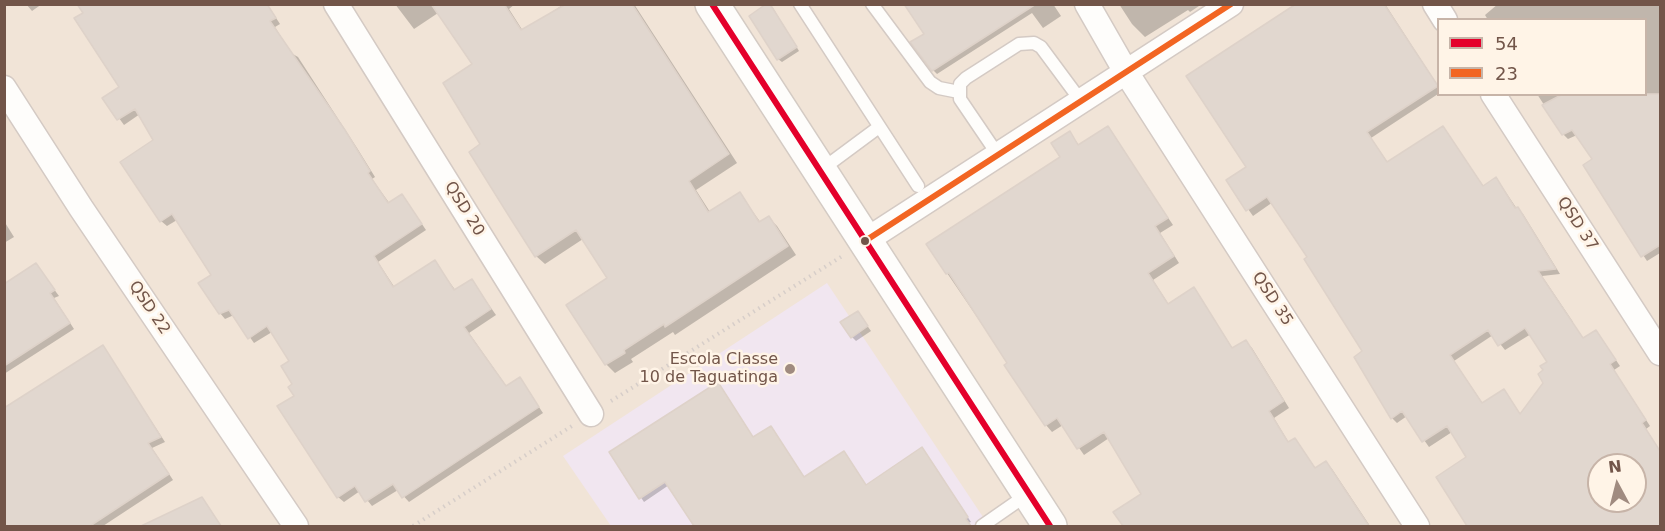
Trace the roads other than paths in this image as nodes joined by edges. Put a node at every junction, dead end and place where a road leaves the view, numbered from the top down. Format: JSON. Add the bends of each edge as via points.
{"nodes":[{"id":1,"x":336,"y":4,"type":"edge"},
{"id":2,"x":800,"y":4,"type":"edge"},
{"id":3,"x":872,"y":4,"type":"edge"},
{"id":4,"x":1087,"y":4,"type":"edge"},
{"id":5,"x":1231,"y":4,"type":"edge"},
{"id":6,"x":1435,"y":4,"type":"edge"},
{"id":7,"x":717,"y":6,"type":"edge"},
{"id":8,"x":1444,"y":18,"type":"edge"},
{"id":9,"x":1126,"y":72,"type":"junction"},
{"id":10,"x":4,"y":88,"type":"edge"},
{"id":11,"x":959,"y":92,"type":"junction"},
{"id":12,"x":1494,"y":96,"type":"edge"},
{"id":13,"x":1081,"y":101,"type":"junction"},
{"id":14,"x":879,"y":127,"type":"junction"},
{"id":15,"x":998,"y":155,"type":"junction"},
{"id":16,"x":820,"y":171,"type":"junction"},
{"id":17,"x":918,"y":186,"type":"dead end"},
{"id":18,"x":866,"y":241,"type":"junction"},
{"id":19,"x":1660,"y":353,"type":"edge"},
{"id":20,"x":591,"y":414,"type":"road end"},
{"id":21,"x":1029,"y":494,"type":"junction"},
{"id":22,"x":297,"y":526,"type":"edge"},
{"id":23,"x":982,"y":526,"type":"edge"},
{"id":24,"x":1050,"y":526,"type":"edge"},
{"id":25,"x":1417,"y":526,"type":"edge"}],
"edges":[{"from":1,"to":20,"type":"street","name":"QSD 20"},
{"from":2,"to":14,"type":"lane"},
{"from":3,"to":11,"type":"lane","via":[[930,81],[939,88]]},
{"from":4,"to":9,"type":"street","name":"QSD 35"},
{"from":5,"to":9,"type":"street"},
{"from":6,"to":8,"type":"street"},
{"from":7,"to":16,"type":"street"},
{"from":9,"to":13,"type":"street"},
{"from":9,"to":25,"type":"street","name":"QSD 35"},
{"from":10,"to":22,"type":"street","name":"QSD 22"},
{"from":11,"to":13,"type":"lane","via":[[966,78],[1027,42],[1041,47]]},
{"from":11,"to":15,"type":"lane"},
{"from":12,"to":19,"type":"street","name":"QSD 37"},
{"from":13,"to":15,"type":"street"},
{"from":14,"to":16,"type":"lane"},
{"from":14,"to":17,"type":"lane"},
{"from":15,"to":18,"type":"street"},
{"from":16,"to":18,"type":"street"},
{"from":18,"to":21,"type":"street"},
{"from":21,"to":23,"type":"lane"},
{"from":21,"to":24,"type":"street"}]}
